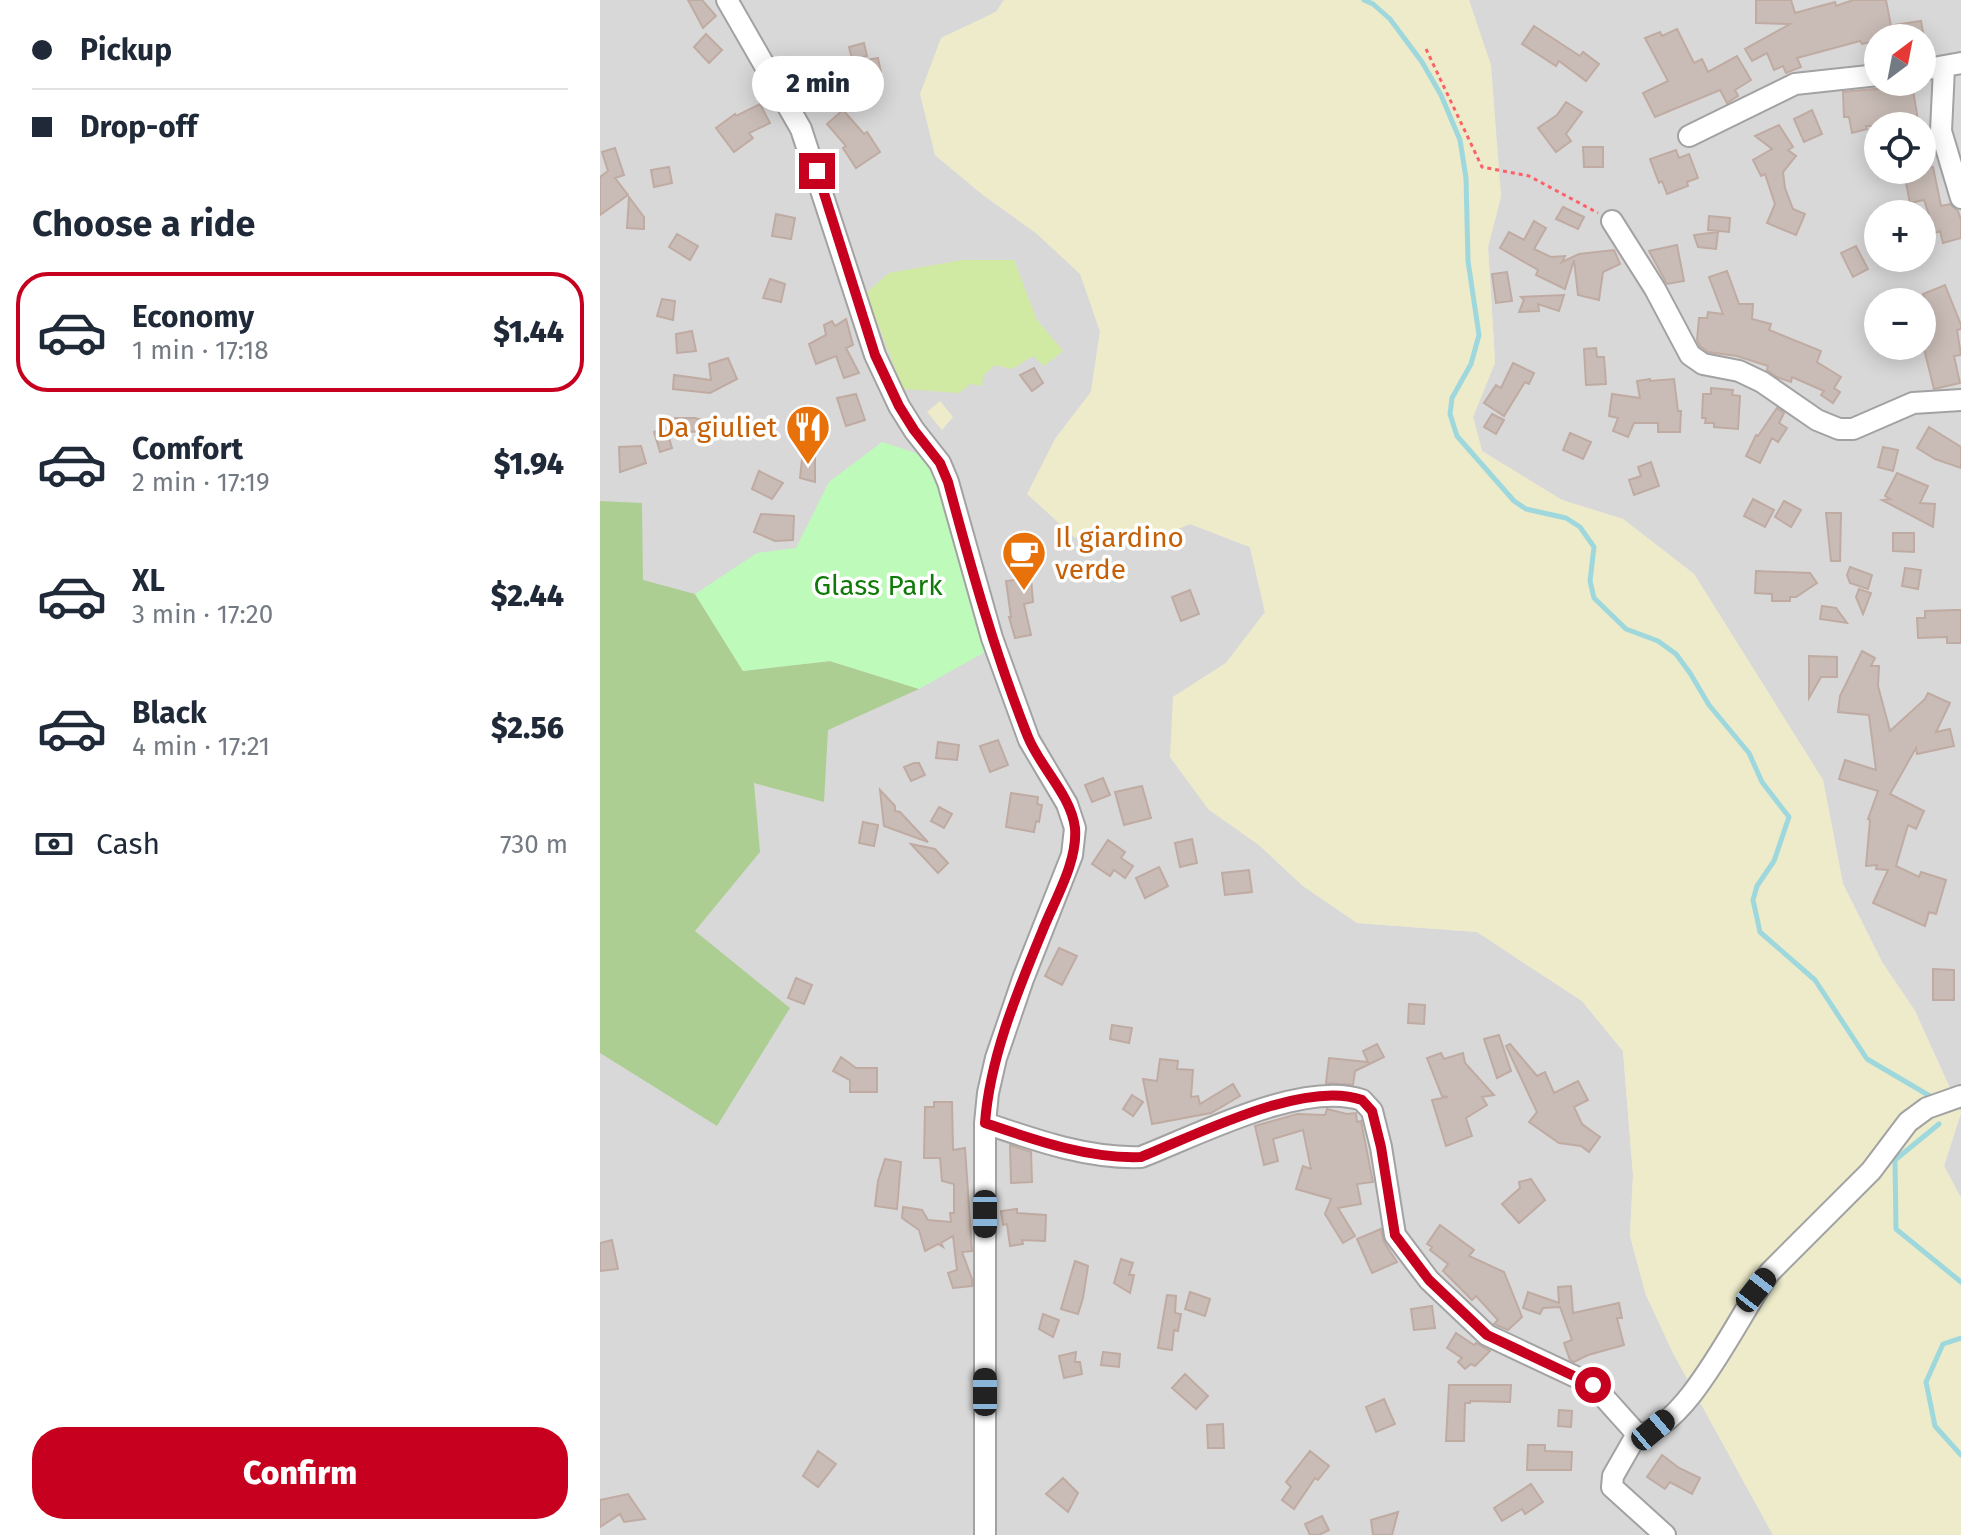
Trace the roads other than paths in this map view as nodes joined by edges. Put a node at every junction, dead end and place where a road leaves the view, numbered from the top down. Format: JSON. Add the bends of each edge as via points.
{"nodes":[{"id":1,"x":727,"y":0,"type":"edge"},
{"id":2,"x":1952,"y":66,"type":"edge"},
{"id":3,"x":1864,"y":77,"type":"edge"},
{"id":4,"x":1689,"y":136,"type":"dead end"},
{"id":5,"x":1961,"y":198,"type":"edge"},
{"id":6,"x":1612,"y":221,"type":"road end"},
{"id":7,"x":1961,"y":400,"type":"edge"},
{"id":8,"x":1961,"y":1096,"type":"edge"},
{"id":9,"x":985,"y":1123,"type":"junction"},
{"id":10,"x":1637,"y":1434,"type":"junction"},
{"id":11,"x":985,"y":1535,"type":"edge"},
{"id":12,"x":1665,"y":1535,"type":"edge"}],
"edges":[{"from":1,"to":9,"type":"street","via":[[801,129],[875,355],[899,406],[940,463],[992,638],[1029,740],[1067,804],[1075,828],[1072,855],[996,1058]]},
{"from":2,"to":5,"type":"street","via":[[1941,131]]},
{"from":3,"to":4,"type":"street","via":[[1795,84]]},
{"from":6,"to":7,"type":"street","via":[[1690,355],[1703,364],[1739,371],[1839,429],[1853,429],[1913,403]]},
{"from":8,"to":10,"type":"street","via":[[1927,1108],[1908,1122],[1871,1171],[1770,1272],[1688,1400],[1653,1430]]},
{"from":9,"to":10,"type":"street","via":[[1092,1154],[1141,1157],[1281,1102],[1332,1096],[1362,1100],[1372,1111],[1381,1147],[1395,1235],[1429,1280],[1487,1335],[1593,1385]]},
{"from":9,"to":11,"type":"street"},
{"from":10,"to":12,"type":"street","via":[[1612,1487]]}]}
